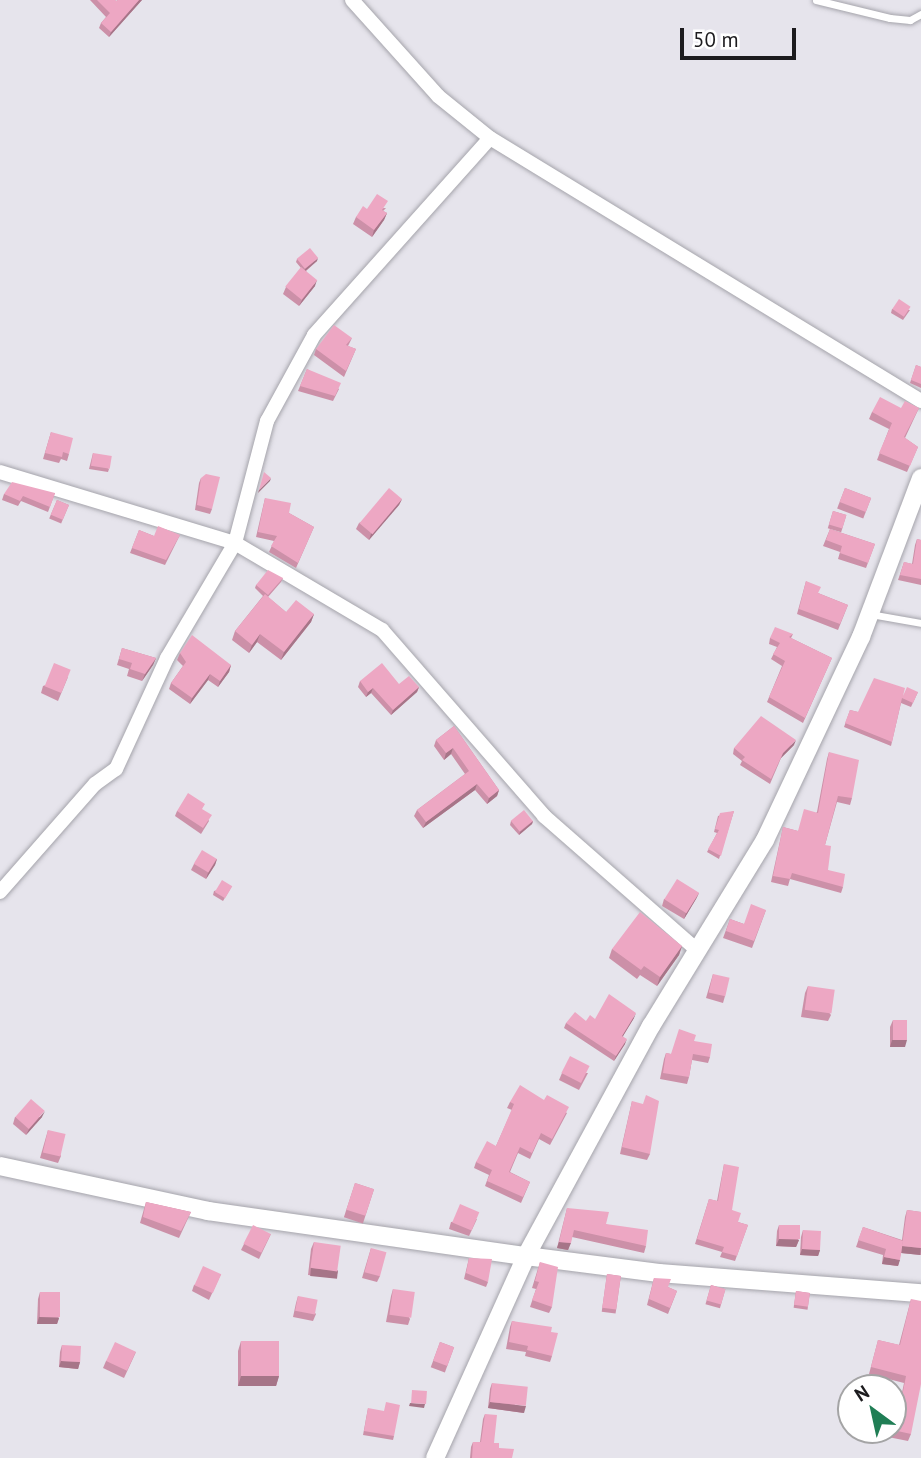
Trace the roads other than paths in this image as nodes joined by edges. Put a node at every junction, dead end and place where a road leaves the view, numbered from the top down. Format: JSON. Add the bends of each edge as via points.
{"nodes":[{"id":1,"x":352,"y":0,"type":"edge"},
{"id":2,"x":816,"y":0,"type":"edge"},
{"id":3,"x":921,"y":14,"type":"edge"},
{"id":4,"x":490,"y":138,"type":"junction"},
{"id":5,"x":921,"y":401,"type":"edge"},
{"id":6,"x":0,"y":472,"type":"edge"},
{"id":7,"x":921,"y":478,"type":"edge"},
{"id":8,"x":235,"y":543,"type":"junction"},
{"id":9,"x":870,"y":614,"type":"junction"},
{"id":10,"x":921,"y":624,"type":"edge"},
{"id":11,"x":0,"y":892,"type":"edge"},
{"id":12,"x":698,"y":951,"type":"junction"},
{"id":13,"x":0,"y":1166,"type":"edge"},
{"id":14,"x":526,"y":1256,"type":"junction"},
{"id":15,"x":921,"y":1293,"type":"edge"},
{"id":16,"x":435,"y":1458,"type":"edge"}],
"edges":[{"from":1,"to":4,"type":"street","via":[[438,96]]},
{"from":2,"to":3,"type":"lane","via":[[890,18],[910,20]]},
{"from":4,"to":5,"type":"street"},
{"from":4,"to":8,"type":"street","via":[[314,335],[267,421]]},
{"from":6,"to":8,"type":"street"},
{"from":7,"to":9,"type":"street"},
{"from":8,"to":11,"type":"street","via":[[167,658],[116,769],[95,784]]},
{"from":8,"to":12,"type":"street","via":[[382,630],[544,816]]},
{"from":9,"to":10,"type":"lane"},
{"from":9,"to":12,"type":"street","via":[[765,840]]},
{"from":12,"to":14,"type":"street","via":[[651,1026]]},
{"from":13,"to":14,"type":"street","via":[[208,1211]]},
{"from":14,"to":15,"type":"street","via":[[659,1273]]},
{"from":14,"to":16,"type":"street"}]}
